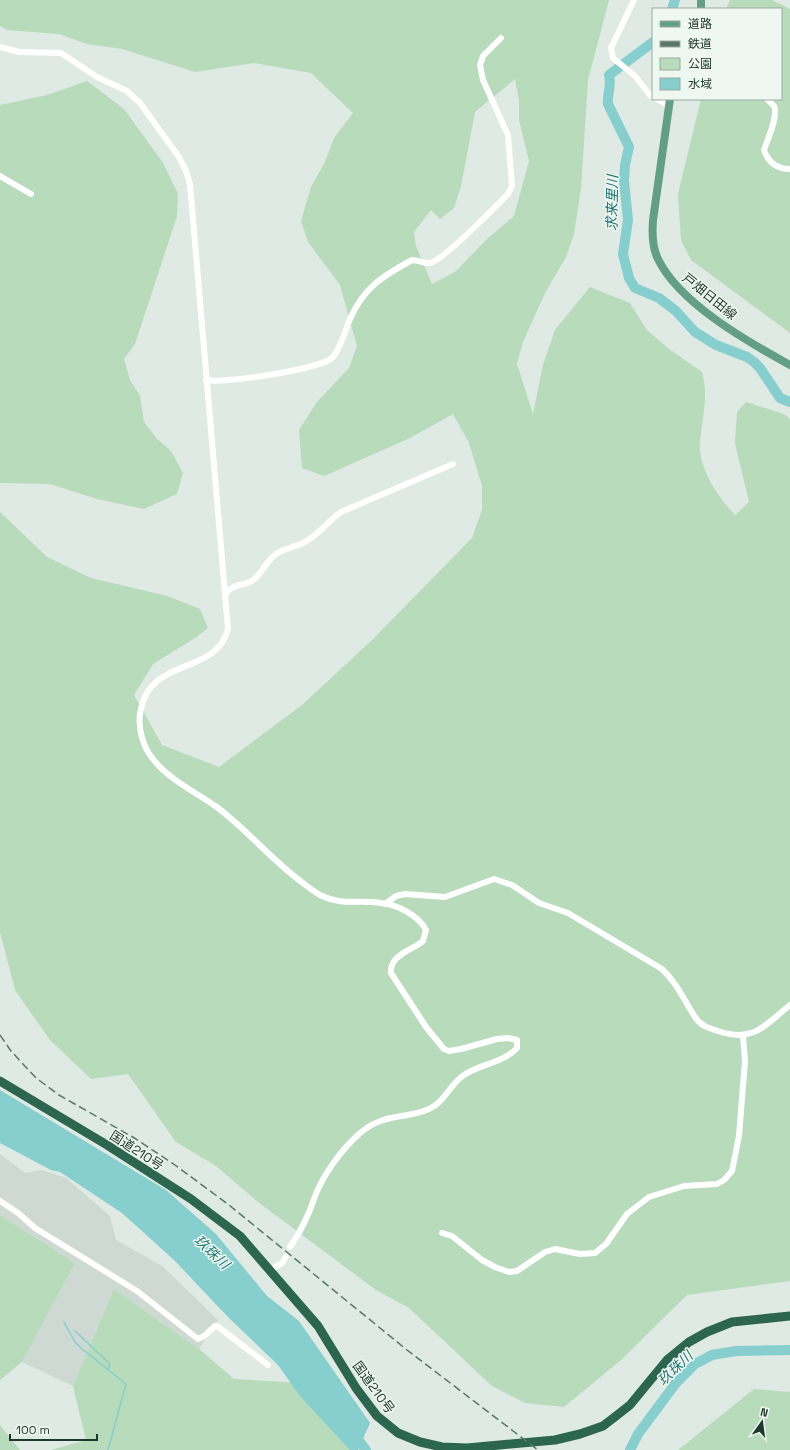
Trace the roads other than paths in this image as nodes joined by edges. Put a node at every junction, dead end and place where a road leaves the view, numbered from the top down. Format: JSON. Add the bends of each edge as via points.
{"nodes":[{"id":1,"x":634,"y":0,"type":"edge"},
{"id":2,"x":502,"y":38,"type":"dead end"},
{"id":3,"x":0,"y":47,"type":"edge"},
{"id":4,"x":652,"y":96,"type":"edge"},
{"id":5,"x":768,"y":100,"type":"edge"},
{"id":6,"x":671,"y":101,"type":"edge"},
{"id":7,"x":790,"y":170,"type":"edge"},
{"id":8,"x":0,"y":176,"type":"edge"},
{"id":9,"x":31,"y":194,"type":"dead end"},
{"id":10,"x":790,"y":365,"type":"edge"},
{"id":11,"x":206,"y":380,"type":"junction"},
{"id":12,"x":453,"y":464,"type":"dead end"},
{"id":13,"x":225,"y":597,"type":"junction"},
{"id":14,"x":385,"y":904,"type":"junction"},
{"id":15,"x":790,"y":1005,"type":"edge"},
{"id":16,"x":743,"y":1036,"type":"junction"},
{"id":17,"x":0,"y":1080,"type":"edge"},
{"id":18,"x":0,"y":1201,"type":"edge"},
{"id":19,"x":442,"y":1233,"type":"dead end"},
{"id":20,"x":290,"y":1247,"type":"dead end"},
{"id":21,"x":287,"y":1255,"type":"dead end"},
{"id":22,"x":270,"y":1270,"type":"junction"},
{"id":23,"x":790,"y":1316,"type":"edge"},
{"id":24,"x":268,"y":1365,"type":"dead end"}],
"edges":[{"from":1,"to":4,"type":"street","via":[[611,48],[613,58],[635,76]]},
{"from":2,"to":11,"type":"street","via":[[483,56],[480,65],[483,80],[508,135],[512,186],[508,194],[448,252],[434,262],[427,264],[412,260],[368,288],[351,317],[336,353],[329,361],[318,366],[264,376],[214,382]]},
{"from":3,"to":11,"type":"street","via":[[19,52],[61,53],[97,77],[127,92],[140,103],[179,157],[190,184]]},
{"from":5,"to":7,"type":"street","via":[[775,112],[764,150],[767,159],[772,163]]},
{"from":6,"to":10,"type":"main road","name":"戸畑日田線","via":[[653,220],[652,234],[657,258],[672,280],[708,313]]},
{"from":8,"to":9,"type":"street"},
{"from":11,"to":13,"type":"street"},
{"from":12,"to":13,"type":"street","via":[[341,512],[303,543],[274,555],[260,574],[247,584],[233,586]]},
{"from":13,"to":14,"type":"street","via":[[228,629],[220,647],[209,656],[168,672],[152,686],[143,700],[140,730],[146,748],[153,760],[171,776],[218,808],[276,861],[320,895],[344,903]]},
{"from":14,"to":16,"type":"street","via":[[396,896],[405,894],[445,897],[494,879],[512,885],[539,903],[583,921],[597,932],[662,969],[673,978],[703,1026]]},
{"from":14,"to":20,"type":"street","via":[[418,919],[426,930],[423,941],[396,959],[391,970],[397,984],[440,1046],[453,1050],[508,1038],[517,1040],[518,1048],[509,1055],[462,1076],[441,1101],[429,1109],[385,1118],[358,1134],[341,1152],[323,1180],[301,1231]]},
{"from":15,"to":16,"type":"street","via":[[762,1028]]},
{"from":16,"to":19,"type":"street","via":[[739,1136],[732,1170],[724,1180],[717,1184],[684,1186],[649,1197],[627,1214],[606,1244],[595,1253],[580,1254],[555,1249],[545,1252],[517,1271],[510,1272],[495,1267],[452,1236]]},
{"from":17,"to":22,"type":"highway","name":"国道210号","via":[[213,1214],[240,1236]]},
{"from":18,"to":24,"type":"street","via":[[35,1228],[137,1291],[198,1339],[217,1326]]},
{"from":21,"to":22,"type":"street","via":[[282,1263]]},
{"from":22,"to":23,"type":"highway","name":"国道210号","via":[[318,1326],[356,1388],[377,1416],[398,1433],[442,1447],[466,1448],[556,1440],[602,1426],[630,1405],[667,1360],[689,1342],[732,1322]]}]}
